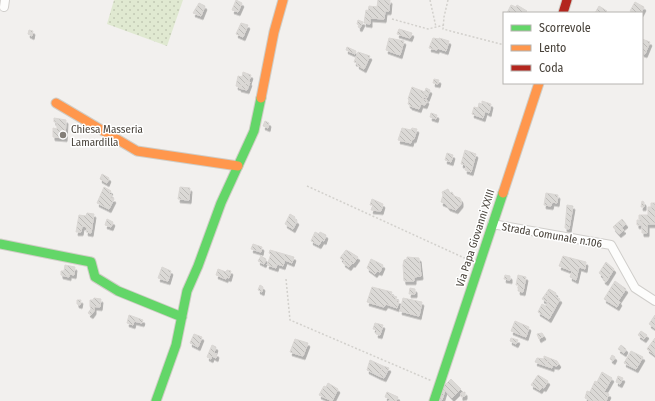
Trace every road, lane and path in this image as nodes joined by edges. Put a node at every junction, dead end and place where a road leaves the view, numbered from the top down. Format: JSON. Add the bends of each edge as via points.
{"nodes":[{"id":1,"x":283,"y":0,"type":"edge"},
{"id":2,"x":430,"y":0,"type":"edge"},
{"id":3,"x":448,"y":0,"type":"edge"},
{"id":4,"x":567,"y":0,"type":"edge"},
{"id":5,"x":563,"y":12,"type":"edge"},
{"id":6,"x":392,"y":19,"type":"dead end"},
{"id":7,"x":444,"y":25,"type":"junction"},
{"id":8,"x":436,"y":27,"type":"junction"},
{"id":9,"x":503,"y":45,"type":"edge"},
{"id":10,"x":539,"y":84,"type":"edge"},
{"id":11,"x":56,"y":103,"type":"dead end"},
{"id":12,"x":238,"y":166,"type":"junction"},
{"id":13,"x":307,"y":186,"type":"dead end"},
{"id":14,"x":492,"y":224,"type":"junction"},
{"id":15,"x":0,"y":244,"type":"edge"},
{"id":16,"x":478,"y":264,"type":"junction"},
{"id":17,"x":286,"y":279,"type":"dead end"},
{"id":18,"x":655,"y":301,"type":"edge"},
{"id":19,"x":182,"y":317,"type":"junction"},
{"id":20,"x":439,"y":384,"type":"junction"},
{"id":21,"x":156,"y":401,"type":"edge"},
{"id":22,"x":434,"y":401,"type":"edge"}],
"edges":[{"from":1,"to":12,"type":"street","via":[[272,40],[260,109],[254,131]]},
{"from":2,"to":8,"type":"path"},
{"from":3,"to":7,"type":"path"},
{"from":4,"to":5,"type":"street"},
{"from":6,"to":8,"type":"path","via":[[428,29]]},
{"from":7,"to":8,"type":"path"},
{"from":7,"to":9,"type":"path","via":[[443,29]]},
{"from":10,"to":14,"type":"street","name":"Via Papa Giovanni XXIII"},
{"from":11,"to":12,"type":"street","via":[[137,151]]},
{"from":12,"to":19,"type":"street","via":[[187,291]]},
{"from":13,"to":16,"type":"path"},
{"from":14,"to":16,"type":"street","name":"Via Papa Giovanni XXIII"},
{"from":14,"to":18,"type":"street","name":"Strada Comunale n.106","via":[[611,245],[635,288]]},
{"from":15,"to":19,"type":"street","via":[[91,262],[95,277],[118,291]]},
{"from":16,"to":20,"type":"street","name":"Via Papa Giovanni XXIII"},
{"from":17,"to":20,"type":"path","via":[[290,320]]},
{"from":19,"to":21,"type":"street","via":[[176,345]]},
{"from":20,"to":22,"type":"street","name":"Via Papa Giovanni XXIII"}]}
